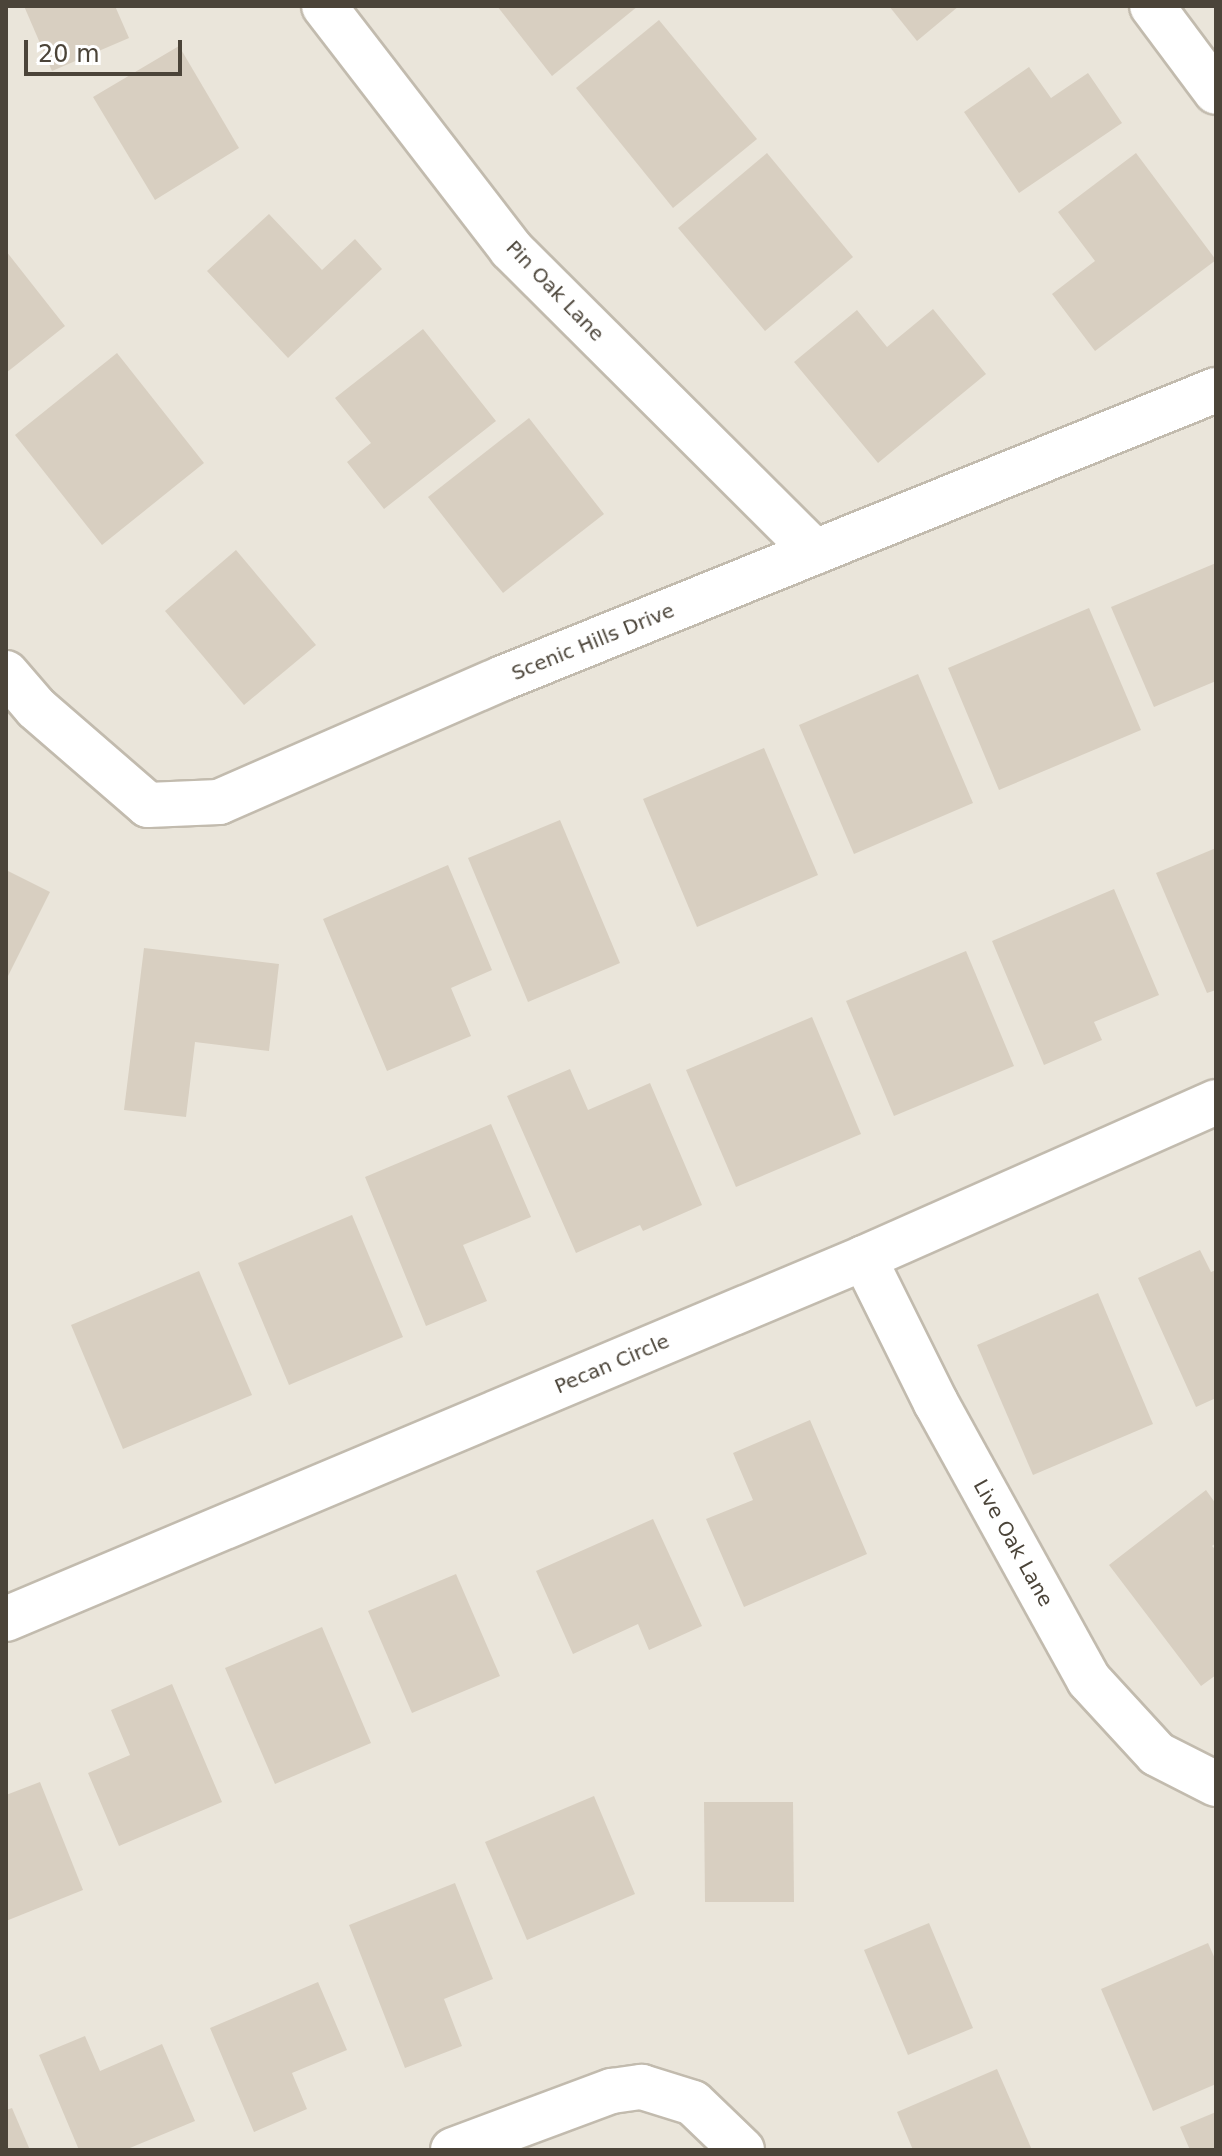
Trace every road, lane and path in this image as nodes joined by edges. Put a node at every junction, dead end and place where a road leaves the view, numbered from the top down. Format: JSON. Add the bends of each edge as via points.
{"nodes":[{"id":1,"x":324,"y":6,"type":"edge"},
{"id":2,"x":1152,"y":6,"type":"edge"},
{"id":3,"x":1216,"y":92,"type":"edge"},
{"id":4,"x":1216,"y":390,"type":"edge"},
{"id":5,"x":815,"y":552,"type":"junction"},
{"id":6,"x":6,"y":673,"type":"edge"},
{"id":7,"x":1216,"y":1102,"type":"edge"},
{"id":8,"x":864,"y":1258,"type":"junction"},
{"id":9,"x":6,"y":1619,"type":"edge"},
{"id":10,"x":1216,"y":1784,"type":"edge"},
{"id":11,"x":453,"y":2150,"type":"edge"},
{"id":12,"x":742,"y":2150,"type":"edge"}],
"edges":[{"from":1,"to":5,"type":"street","name":"Pin Oak Lane","via":[[511,249]]},
{"from":2,"to":3,"type":"street"},
{"from":4,"to":5,"type":"street","name":"Scenic Hills Drive"},
{"from":5,"to":6,"type":"street","name":"Scenic Hills Drive","via":[[503,678],[219,802],[148,805],[36,708]]},
{"from":7,"to":8,"type":"street","name":"Pecan Circle"},
{"from":8,"to":9,"type":"street","name":"Pecan Circle"},
{"from":8,"to":10,"type":"street","name":"Live Oak Lane","via":[[936,1403],[1089,1680],[1157,1754]]},
{"from":11,"to":12,"type":"street","via":[[612,2091],[642,2087],[693,2103]]}]}
